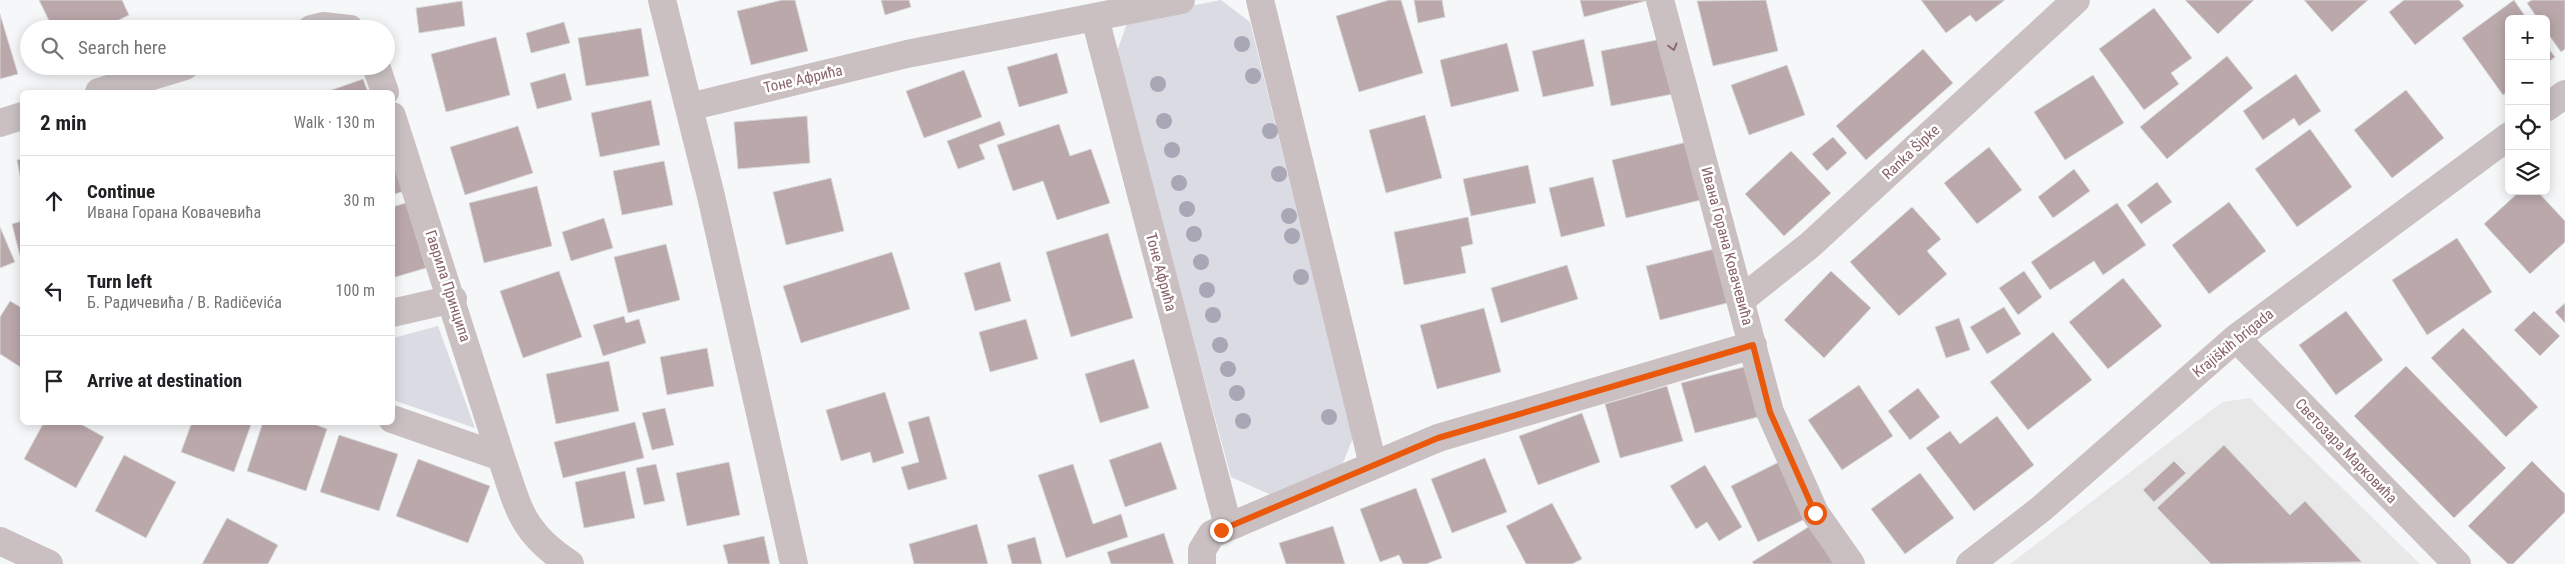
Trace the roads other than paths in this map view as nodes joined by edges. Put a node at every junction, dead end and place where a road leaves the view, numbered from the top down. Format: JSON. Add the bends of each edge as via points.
{"nodes":[{"id":1,"x":662,"y":0,"type":"edge"},
{"id":2,"x":1181,"y":0,"type":"edge"},
{"id":3,"x":1260,"y":0,"type":"edge"},
{"id":4,"x":1660,"y":0,"type":"edge"},
{"id":5,"x":2076,"y":0,"type":"edge"},
{"id":6,"x":1095,"y":18,"type":"junction"},
{"id":7,"x":155,"y":75,"type":"edge"},
{"id":8,"x":379,"y":75,"type":"edge"},
{"id":9,"x":106,"y":90,"type":"edge"},
{"id":10,"x":384,"y":90,"type":"edge"},
{"id":11,"x":2565,"y":94,"type":"edge"},
{"id":12,"x":2550,"y":105,"type":"edge"},
{"id":13,"x":689,"y":107,"type":"junction"},
{"id":14,"x":20,"y":117,"type":"edge"},
{"id":15,"x":0,"y":123,"type":"edge"},
{"id":16,"x":395,"y":125,"type":"edge"},
{"id":17,"x":2505,"y":139,"type":"edge"},
{"id":18,"x":453,"y":299,"type":"junction"},
{"id":19,"x":1742,"y":299,"type":"junction"},
{"id":20,"x":395,"y":312,"type":"edge"},
{"id":21,"x":2236,"y":338,"type":"junction"},
{"id":22,"x":1753,"y":345,"type":"junction"},
{"id":23,"x":395,"y":420,"type":"edge"},
{"id":24,"x":502,"y":457,"type":"junction"},
{"id":25,"x":1373,"y":466,"type":"junction"},
{"id":26,"x":1228,"y":526,"type":"junction"},
{"id":27,"x":0,"y":541,"type":"edge"},
{"id":28,"x":49,"y":564,"type":"edge"},
{"id":29,"x":570,"y":564,"type":"edge"},
{"id":30,"x":794,"y":564,"type":"edge"},
{"id":31,"x":1202,"y":564,"type":"edge"},
{"id":32,"x":1851,"y":564,"type":"edge"},
{"id":33,"x":1970,"y":564,"type":"edge"},
{"id":34,"x":2457,"y":564,"type":"edge"}],
"edges":[{"from":1,"to":13,"type":"street"},
{"from":2,"to":6,"type":"street","name":"Тоне Афрића"},
{"from":3,"to":25,"type":"street"},
{"from":4,"to":19,"type":"street","name":"Ивана Горана Ковачевића","one_way":true},
{"from":5,"to":19,"type":"street","name":"Ranka Šipke","via":[[1810,245]]},
{"from":6,"to":13,"type":"street","name":"Тоне Афрића","via":[[907,54]]},
{"from":6,"to":26,"type":"street","name":"Тоне Афрића"},
{"from":7,"to":9,"type":"street"},
{"from":8,"to":10,"type":"street"},
{"from":11,"to":12,"type":"street"},
{"from":13,"to":30,"type":"street"},
{"from":14,"to":15,"type":"street"},
{"from":16,"to":18,"type":"street","name":"Гаврила Принципа"},
{"from":17,"to":21,"type":"street","name":"Krajiških brigada"},
{"from":18,"to":20,"type":"street"},
{"from":18,"to":24,"type":"street","name":"Гаврила Принципа"},
{"from":19,"to":22,"type":"street","name":"Ивана Горана Ковачевића"},
{"from":21,"to":33,"type":"street","name":"Krajiških brigada","via":[[2041,509]]},
{"from":21,"to":34,"type":"street","name":"Светозара Марковића"},
{"from":22,"to":25,"type":"street","via":[[1438,438]]},
{"from":22,"to":32,"type":"street","name":"Ивана Горана Ковачевића","via":[[1770,412],[1815,513]]},
{"from":23,"to":24,"type":"street"},
{"from":24,"to":29,"type":"street","name":"Гаврила Принципа","via":[[522,518],[546,548]]},
{"from":25,"to":26,"type":"street"},
{"from":26,"to":31,"type":"street","via":[[1212,534],[1205,543]]},
{"from":27,"to":28,"type":"street"}]}
